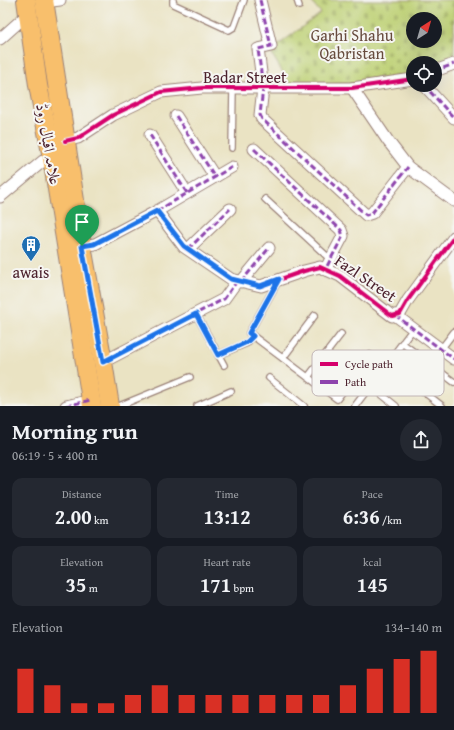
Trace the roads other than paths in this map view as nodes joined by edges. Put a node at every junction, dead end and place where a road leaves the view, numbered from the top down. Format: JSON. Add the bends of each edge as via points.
{"nodes":[{"id":1,"x":173,"y":0,"type":"edge"},
{"id":2,"x":244,"y":0,"type":"edge"},
{"id":3,"x":260,"y":0,"type":"edge"},
{"id":4,"x":297,"y":0,"type":"edge"},
{"id":5,"x":49,"y":1,"type":"edge"},
{"id":6,"x":299,"y":6,"type":"dead end"},
{"id":7,"x":27,"y":7,"type":"edge"},
{"id":8,"x":0,"y":39,"type":"edge"},
{"id":9,"x":452,"y":64,"type":"edge"},
{"id":10,"x":442,"y":68,"type":"edge"},
{"id":11,"x":406,"y":80,"type":"edge"},
{"id":12,"x":233,"y":88,"type":"junction"},
{"id":13,"x":263,"y":88,"type":"junction"},
{"id":14,"x":352,"y":88,"type":"junction"},
{"id":15,"x":430,"y":92,"type":"edge"},
{"id":16,"x":176,"y":116,"type":"dead end"},
{"id":17,"x":454,"y":118,"type":"edge"},
{"id":18,"x":150,"y":135,"type":"dead end"},
{"id":19,"x":66,"y":141,"type":"junction"},
{"id":20,"x":232,"y":148,"type":"dead end"},
{"id":21,"x":254,"y":149,"type":"dead end"},
{"id":22,"x":52,"y":158,"type":"junction"},
{"id":23,"x":232,"y":167,"type":"dead end"},
{"id":24,"x":408,"y":167,"type":"junction"},
{"id":25,"x":216,"y":177,"type":"junction"},
{"id":26,"x":187,"y":193,"type":"junction"},
{"id":27,"x":0,"y":197,"type":"edge"},
{"id":28,"x":265,"y":199,"type":"dead end"},
{"id":29,"x":454,"y":201,"type":"edge"},
{"id":30,"x":230,"y":209,"type":"dead end"},
{"id":31,"x":157,"y":211,"type":"junction"},
{"id":32,"x":454,"y":237,"type":"edge"},
{"id":33,"x":74,"y":248,"type":"junction"},
{"id":34,"x":269,"y":248,"type":"dead end"},
{"id":35,"x":188,"y":249,"type":"junction"},
{"id":36,"x":328,"y":265,"type":"junction"},
{"id":37,"x":279,"y":279,"type":"junction"},
{"id":38,"x":239,"y":281,"type":"junction"},
{"id":39,"x":196,"y":314,"type":"junction"},
{"id":40,"x":315,"y":315,"type":"dead end"},
{"id":41,"x":395,"y":315,"type":"junction"},
{"id":42,"x":413,"y":329,"type":"junction"},
{"id":43,"x":454,"y":332,"type":"edge"},
{"id":44,"x":341,"y":334,"type":"dead end"},
{"id":45,"x":253,"y":336,"type":"junction"},
{"id":46,"x":402,"y":343,"type":"junction"},
{"id":47,"x":441,"y":349,"type":"joint"},
{"id":48,"x":329,"y":350,"type":"edge"},
{"id":49,"x":396,"y":350,"type":"edge"},
{"id":50,"x":411,"y":350,"type":"edge"},
{"id":51,"x":444,"y":351,"type":"edge"},
{"id":52,"x":218,"y":355,"type":"junction"},
{"id":53,"x":283,"y":358,"type":"junction"},
{"id":54,"x":454,"y":359,"type":"edge"},
{"id":55,"x":103,"y":362,"type":"junction"},
{"id":56,"x":224,"y":365,"type":"dead end"},
{"id":57,"x":312,"y":372,"type":"edge"},
{"id":58,"x":444,"y":374,"type":"edge"},
{"id":59,"x":190,"y":377,"type":"dead end"},
{"id":60,"x":308,"y":377,"type":"junction"},
{"id":61,"x":269,"y":378,"type":"dead end"},
{"id":62,"x":312,"y":380,"type":"edge"},
{"id":63,"x":454,"y":382,"type":"edge"},
{"id":64,"x":230,"y":391,"type":"dead end"},
{"id":65,"x":362,"y":396,"type":"edge"},
{"id":66,"x":384,"y":396,"type":"edge"},
{"id":67,"x":430,"y":396,"type":"edge"},
{"id":68,"x":92,"y":403,"type":"edge"},
{"id":69,"x":66,"y":406,"type":"edge"},
{"id":70,"x":110,"y":406,"type":"edge"},
{"id":71,"x":119,"y":406,"type":"edge"},
{"id":72,"x":197,"y":406,"type":"edge"},
{"id":73,"x":304,"y":406,"type":"edge"},
{"id":74,"x":355,"y":406,"type":"edge"},
{"id":75,"x":396,"y":406,"type":"edge"},
{"id":76,"x":442,"y":406,"type":"edge"}],
"edges":[{"from":1,"to":2,"type":"lane","via":[[174,4],[229,30],[234,27]]},
{"from":3,"to":13,"type":"street","via":[[271,46],[258,49]]},
{"from":4,"to":6,"type":"lane"},
{"from":5,"to":19,"type":"main road","name":"علامہ اقبال روڈ"},
{"from":7,"to":8,"type":"street"},
{"from":7,"to":22,"type":"main road","name":"علامہ اقبال روڈ"},
{"from":9,"to":10,"type":"street"},
{"from":11,"to":14,"type":"street","name":"Badar Street"},
{"from":12,"to":13,"type":"street","name":"Badar Street"},
{"from":12,"to":19,"type":"street","name":"Badar Street","via":[[161,92],[113,115],[78,138]]},
{"from":12,"to":20,"type":"lane"},
{"from":13,"to":14,"type":"street","name":"Badar Street"},
{"from":13,"to":24,"type":"street","via":[[260,115],[262,119],[366,215],[372,213]]},
{"from":14,"to":24,"type":"street"},
{"from":15,"to":17,"type":"street"},
{"from":16,"to":25,"type":"street"},
{"from":18,"to":26,"type":"street"},
{"from":19,"to":33,"type":"main road","name":"علامہ اقبال روڈ"},
{"from":21,"to":36,"type":"street","via":[[342,230],[343,236]]},
{"from":22,"to":27,"type":"street","via":[[43,160]]},
{"from":22,"to":33,"type":"main road","name":"علامہ اقبال روڈ"},
{"from":23,"to":25,"type":"street"},
{"from":24,"to":29,"type":"street"},
{"from":25,"to":26,"type":"street"},
{"from":26,"to":31,"type":"street"},
{"from":28,"to":36,"type":"lane"},
{"from":30,"to":35,"type":"street"},
{"from":31,"to":33,"type":"street","via":[[94,244]]},
{"from":31,"to":35,"type":"street","name":"Fazl Street"},
{"from":32,"to":41,"type":"street","name":"Fazl Street","via":[[400,314]]},
{"from":33,"to":55,"type":"main road","name":"علامہ اقبال روڈ"},
{"from":33,"to":68,"type":"main road","name":"علامہ اقبال روڈ"},
{"from":34,"to":38,"type":"street"},
{"from":35,"to":38,"type":"street","name":"Fazl Street","via":[[231,279]]},
{"from":36,"to":37,"type":"street","name":"Fazl Street"},
{"from":36,"to":41,"type":"street","name":"Fazl Street","via":[[392,316]]},
{"from":37,"to":38,"type":"street","name":"Fazl Street","via":[[260,286]]},
{"from":37,"to":45,"type":"lane","via":[[249,333]]},
{"from":38,"to":39,"type":"street","via":[[224,299]]},
{"from":39,"to":52,"type":"lane"},
{"from":39,"to":55,"type":"street"},
{"from":40,"to":53,"type":"lane"},
{"from":41,"to":42,"type":"street"},
{"from":42,"to":46,"type":"lane"},
{"from":42,"to":47,"type":"street"},
{"from":43,"to":47,"type":"lane"},
{"from":44,"to":48,"type":"lane"},
{"from":45,"to":52,"type":"lane","via":[[247,342]]},
{"from":45,"to":53,"type":"lane"},
{"from":46,"to":49,"type":"lane"},
{"from":46,"to":50,"type":"lane"},
{"from":51,"to":54,"type":"street"},
{"from":52,"to":56,"type":"lane"},
{"from":53,"to":60,"type":"lane"},
{"from":55,"to":70,"type":"main road","name":"علامہ اقبال روڈ"},
{"from":57,"to":60,"type":"lane"},
{"from":58,"to":63,"type":"lane"},
{"from":59,"to":71,"type":"lane"},
{"from":60,"to":62,"type":"lane"},
{"from":61,"to":73,"type":"lane"},
{"from":64,"to":72,"type":"lane"},
{"from":65,"to":74,"type":"lane"},
{"from":66,"to":75,"type":"lane"},
{"from":67,"to":76,"type":"lane"},
{"from":68,"to":69,"type":"street"}]}
